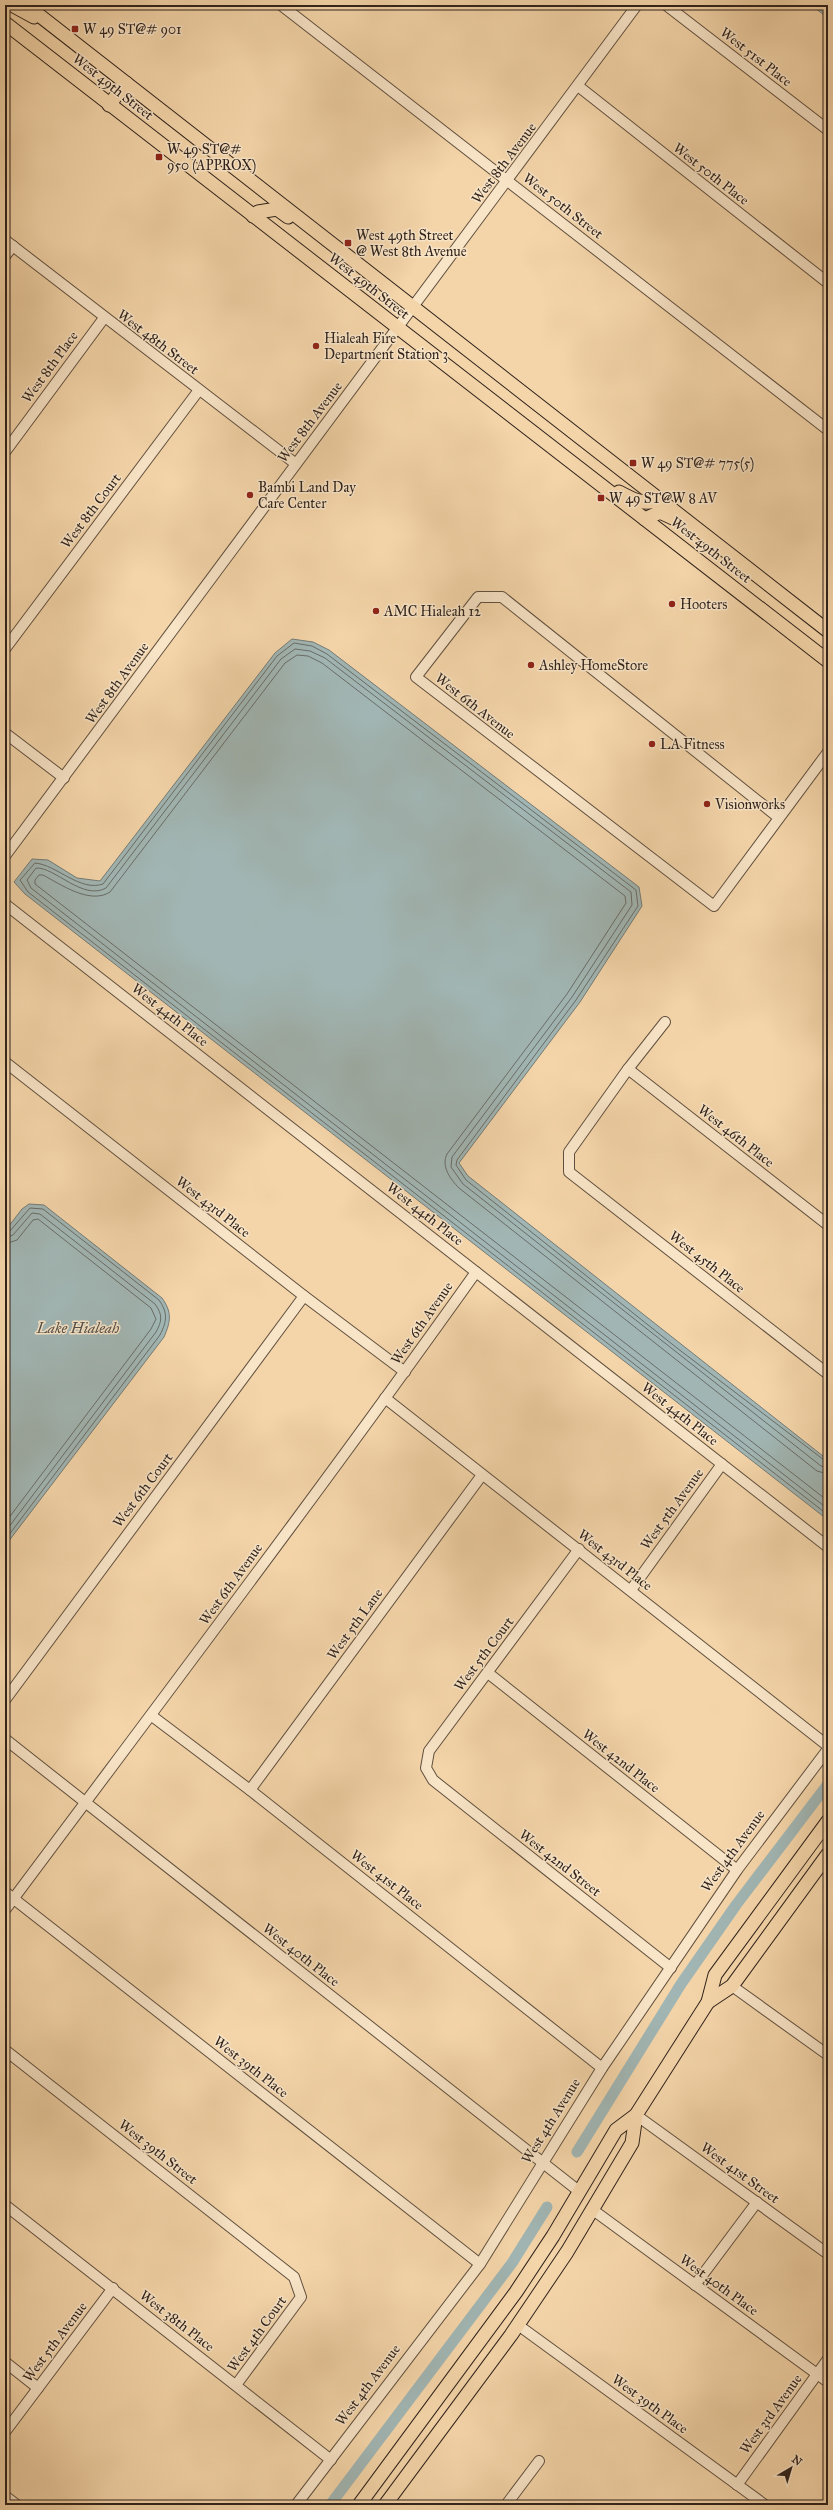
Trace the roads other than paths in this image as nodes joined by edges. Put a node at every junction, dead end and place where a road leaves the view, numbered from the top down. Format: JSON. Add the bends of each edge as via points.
{"nodes":[{"id":1,"x":12,"y":5,"type":"edge"},
{"id":2,"x":26,"y":5,"type":"edge"},
{"id":3,"x":281,"y":5,"type":"edge"},
{"id":4,"x":637,"y":5,"type":"edge"},
{"id":5,"x":666,"y":5,"type":"edge"},
{"id":6,"x":5,"y":23,"type":"edge"},
{"id":7,"x":57,"y":29,"type":"junction"},
{"id":8,"x":126,"y":83,"type":"junction"},
{"id":9,"x":578,"y":86,"type":"junction"},
{"id":10,"x":110,"y":105,"type":"junction"},
{"id":11,"x":828,"y":130,"type":"edge"},
{"id":12,"x":508,"y":181,"type":"junction"},
{"id":13,"x":254,"y":216,"type":"junction"},
{"id":14,"x":9,"y":243,"type":"edge"},
{"id":15,"x":330,"y":243,"type":"junction"},
{"id":16,"x":5,"y":256,"type":"edge"},
{"id":17,"x":828,"y":283,"type":"edge"},
{"id":18,"x":412,"y":307,"type":"junction"},
{"id":19,"x":104,"y":318,"type":"junction"},
{"id":20,"x":397,"y":327,"type":"junction"},
{"id":21,"x":198,"y":390,"type":"junction"},
{"id":22,"x":828,"y":430,"type":"edge"},
{"id":23,"x":5,"y":452,"type":"edge"},
{"id":24,"x":296,"y":464,"type":"junction"},
{"id":25,"x":591,"y":478,"type":"junction"},
{"id":26,"x":660,"y":500,"type":"junction"},
{"id":27,"x":645,"y":519,"type":"junction"},
{"id":28,"x":713,"y":542,"type":"junction"},
{"id":29,"x":828,"y":631,"type":"edge"},
{"id":30,"x":5,"y":649,"type":"edge"},
{"id":31,"x":828,"y":661,"type":"edge"},
{"id":32,"x":5,"y":733,"type":"edge"},
{"id":33,"x":828,"y":752,"type":"edge"},
{"id":34,"x":64,"y":778,"type":"junction"},
{"id":35,"x":778,"y":817,"type":"junction"},
{"id":36,"x":5,"y":856,"type":"edge"},
{"id":37,"x":5,"y":904,"type":"edge"},
{"id":38,"x":665,"y":1022,"type":"dead end"},
{"id":39,"x":7,"y":1067,"type":"edge"},
{"id":40,"x":628,"y":1069,"type":"junction"},
{"id":41,"x":828,"y":1225,"type":"edge"},
{"id":42,"x":476,"y":1272,"type":"junction"},
{"id":43,"x":304,"y":1296,"type":"junction"},
{"id":44,"x":405,"y":1372,"type":"junction"},
{"id":45,"x":828,"y":1374,"type":"edge"},
{"id":46,"x":385,"y":1398,"type":"junction"},
{"id":47,"x":722,"y":1464,"type":"junction"},
{"id":48,"x":482,"y":1475,"type":"junction"},
{"id":49,"x":828,"y":1547,"type":"edge"},
{"id":50,"x":579,"y":1549,"type":"junction"},
{"id":51,"x":631,"y":1590,"type":"junction"},
{"id":52,"x":488,"y":1673,"type":"junction"},
{"id":53,"x":5,"y":1700,"type":"edge"},
{"id":54,"x":152,"y":1716,"type":"junction"},
{"id":55,"x":5,"y":1740,"type":"edge"},
{"id":56,"x":828,"y":1746,"type":"edge"},
{"id":57,"x":828,"y":1749,"type":"edge"},
{"id":58,"x":433,"y":1780,"type":"joint"},
{"id":59,"x":250,"y":1790,"type":"junction"},
{"id":60,"x":84,"y":1802,"type":"junction"},
{"id":61,"x":828,"y":1821,"type":"edge"},
{"id":62,"x":827,"y":1856,"type":"edge"},
{"id":63,"x":737,"y":1870,"type":"junction"},
{"id":64,"x":5,"y":1892,"type":"edge"},
{"id":65,"x":14,"y":1898,"type":"junction"},
{"id":66,"x":5,"y":1910,"type":"edge"},
{"id":67,"x":671,"y":1968,"type":"junction"},
{"id":68,"x":732,"y":1986,"type":"junction"},
{"id":69,"x":708,"y":2002,"type":"junction"},
{"id":70,"x":5,"y":2050,"type":"edge"},
{"id":71,"x":828,"y":2055,"type":"edge"},
{"id":72,"x":602,"y":2068,"type":"junction"},
{"id":73,"x":636,"y":2115,"type":"junction"},
{"id":74,"x":543,"y":2164,"type":"junction"},
{"id":75,"x":580,"y":2192,"type":"junction"},
{"id":76,"x":757,"y":2202,"type":"junction"},
{"id":77,"x":5,"y":2206,"type":"edge"},
{"id":78,"x":593,"y":2210,"type":"junction"},
{"id":79,"x":828,"y":2254,"type":"edge"},
{"id":80,"x":480,"y":2264,"type":"junction"},
{"id":81,"x":294,"y":2276,"type":"joint"},
{"id":82,"x":695,"y":2285,"type":"junction"},
{"id":83,"x":113,"y":2288,"type":"junction"},
{"id":84,"x":518,"y":2325,"type":"junction"},
{"id":85,"x":828,"y":2359,"type":"edge"},
{"id":86,"x":5,"y":2362,"type":"edge"},
{"id":87,"x":817,"y":2374,"type":"junction"},
{"id":88,"x":828,"y":2382,"type":"edge"},
{"id":89,"x":236,"y":2385,"type":"junction"},
{"id":90,"x":38,"y":2388,"type":"junction"},
{"id":91,"x":5,"y":2432,"type":"edge"},
{"id":92,"x":331,"y":2460,"type":"junction"},
{"id":93,"x":539,"y":2461,"type":"dead end"},
{"id":94,"x":737,"y":2485,"type":"junction"},
{"id":95,"x":370,"y":2490,"type":"junction"},
{"id":96,"x":5,"y":2496,"type":"edge"},
{"id":97,"x":17,"y":2505,"type":"edge"},
{"id":98,"x":296,"y":2505,"type":"edge"},
{"id":99,"x":359,"y":2505,"type":"edge"},
{"id":100,"x":369,"y":2505,"type":"edge"},
{"id":101,"x":385,"y":2505,"type":"edge"},
{"id":102,"x":506,"y":2505,"type":"edge"},
{"id":103,"x":765,"y":2505,"type":"edge"}],
"edges":[{"from":1,"to":7,"type":"main road"},
{"from":2,"to":7,"type":"main road","name":"West 49th Street"},
{"from":3,"to":12,"type":"street","name":"West 50th Street"},
{"from":4,"to":9,"type":"street","name":"West 8th Avenue"},
{"from":5,"to":11,"type":"street","name":"West 51st Place"},
{"from":6,"to":10,"type":"main road","name":"West 49th Street"},
{"from":7,"to":8,"type":"main road","name":"West 49th Street"},
{"from":8,"to":10,"type":"main road"},
{"from":8,"to":15,"type":"main road","name":"West 49th Street"},
{"from":9,"to":12,"type":"street","name":"West 8th Avenue"},
{"from":9,"to":17,"type":"street","name":"West 50th Place"},
{"from":10,"to":13,"type":"main road","name":"West 49th Street"},
{"from":12,"to":18,"type":"street","name":"West 8th Avenue"},
{"from":12,"to":22,"type":"street","name":"West 50th Street"},
{"from":13,"to":15,"type":"main road","via":[[258,212],[276,209],[312,235]]},
{"from":13,"to":20,"type":"main road","name":"West 49th Street"},
{"from":14,"to":16,"type":"street"},
{"from":14,"to":19,"type":"street","name":"West 48th Street"},
{"from":15,"to":18,"type":"main road","name":"West 49th Street"},
{"from":18,"to":20,"type":"street","name":"West 8th Avenue"},
{"from":18,"to":26,"type":"main road","name":"West 49th Street"},
{"from":19,"to":21,"type":"street","name":"West 48th Street"},
{"from":19,"to":23,"type":"street","name":"West 8th Place"},
{"from":20,"to":24,"type":"street","name":"West 8th Avenue"},
{"from":20,"to":25,"type":"main road","name":"West 49th Street"},
{"from":21,"to":24,"type":"street","name":"West 48th Street"},
{"from":21,"to":30,"type":"street","name":"West 8th Court"},
{"from":24,"to":34,"type":"street","name":"West 8th Avenue"},
{"from":25,"to":26,"type":"main road","via":[[634,500]]},
{"from":25,"to":27,"type":"main road","name":"West 49th Street"},
{"from":26,"to":28,"type":"main road","name":"West 49th Street"},
{"from":27,"to":28,"type":"main road","via":[[655,513],[665,513]]},
{"from":27,"to":31,"type":"main road","name":"West 49th Street"},
{"from":28,"to":29,"type":"main road","name":"West 49th Street"},
{"from":32,"to":34,"type":"street"},
{"from":33,"to":35,"type":"street","name":"West 6th Avenue"},
{"from":34,"to":36,"type":"street","name":"West 8th Avenue"},
{"from":35,"to":35,"type":"street","name":"West 6th Avenue","via":[[714,906],[416,678],[478,597],[502,598]]},
{"from":37,"to":42,"type":"street","name":"West 44th Place"},
{"from":38,"to":40,"type":"street"},
{"from":39,"to":43,"type":"street","name":"West 43rd Place"},
{"from":40,"to":41,"type":"street","name":"West 46th Place"},
{"from":40,"to":45,"type":"street","name":"West 45th Place","via":[[569,1152],[569,1172]]},
{"from":42,"to":44,"type":"street","name":"West 6th Avenue"},
{"from":42,"to":47,"type":"street","name":"West 44th Place"},
{"from":43,"to":44,"type":"street","name":"West 43rd Place"},
{"from":43,"to":53,"type":"street","name":"West 6th Court"},
{"from":44,"to":46,"type":"street","name":"West 6th Avenue"},
{"from":46,"to":48,"type":"street","name":"West 43rd Place"},
{"from":46,"to":54,"type":"street","name":"West 6th Avenue"},
{"from":47,"to":49,"type":"street","name":"West 44th Place"},
{"from":47,"to":51,"type":"street","name":"West 5th Avenue"},
{"from":48,"to":50,"type":"street","name":"West 43rd Place"},
{"from":48,"to":59,"type":"street","name":"West 5th Lane"},
{"from":50,"to":51,"type":"street","name":"West 43rd Place"},
{"from":50,"to":52,"type":"street","name":"West 5th Court"},
{"from":51,"to":56,"type":"street","name":"West 43rd Place"},
{"from":52,"to":58,"type":"street","name":"West 5th Court","via":[[428,1751],[426,1768]]},
{"from":52,"to":63,"type":"street","name":"West 42nd Place"},
{"from":54,"to":59,"type":"street","name":"West 41st Place"},
{"from":54,"to":60,"type":"street","name":"West 6th Avenue"},
{"from":55,"to":60,"type":"street","name":"West 40th Place"},
{"from":57,"to":63,"type":"street","name":"West 4th Avenue"},
{"from":58,"to":67,"type":"street","name":"West 42nd Street"},
{"from":59,"to":72,"type":"street","name":"West 41st Place"},
{"from":60,"to":65,"type":"street","name":"West 6th Avenue"},
{"from":60,"to":74,"type":"street","name":"West 40th Place"},
{"from":61,"to":69,"type":"main road","via":[[715,1975]]},
{"from":62,"to":68,"type":"main road"},
{"from":63,"to":67,"type":"street","name":"West 4th Avenue"},
{"from":64,"to":65,"type":"street","name":"West 39th Place"},
{"from":65,"to":66,"type":"street","name":"West 6th Avenue"},
{"from":65,"to":80,"type":"street","name":"West 39th Place"},
{"from":67,"to":72,"type":"street","name":"West 4th Avenue"},
{"from":68,"to":69,"type":"main road"},
{"from":68,"to":71,"type":"street"},
{"from":69,"to":73,"type":"main road"},
{"from":70,"to":81,"type":"street","name":"West 39th Street"},
{"from":72,"to":74,"type":"street","name":"West 4th Avenue"},
{"from":73,"to":75,"type":"main road","via":[[616,2130]]},
{"from":73,"to":76,"type":"street","name":"West 41st Street"},
{"from":73,"to":78,"type":"main road","via":[[634,2139]]},
{"from":74,"to":75,"type":"street","name":"West 40th Place"},
{"from":74,"to":80,"type":"street","name":"West 4th Avenue"},
{"from":75,"to":95,"type":"main road","via":[[499,2317]]},
{"from":76,"to":79,"type":"street","name":"West 41st Street"},
{"from":76,"to":82,"type":"street"},
{"from":77,"to":83,"type":"street","name":"West 38th Place"},
{"from":78,"to":82,"type":"street","name":"West 40th Place"},
{"from":78,"to":84,"type":"main road"},
{"from":80,"to":92,"type":"street","name":"West 4th Avenue"},
{"from":81,"to":89,"type":"street","name":"West 4th Court","via":[[301,2297]]},
{"from":82,"to":87,"type":"street","name":"West 40th Place"},
{"from":83,"to":89,"type":"street","name":"West 38th Place"},
{"from":83,"to":90,"type":"street","name":"West 5th Avenue"},
{"from":84,"to":94,"type":"street","name":"West 39th Place"},
{"from":84,"to":101,"type":"main road"},
{"from":85,"to":87,"type":"street","name":"West 3rd Avenue"},
{"from":86,"to":90,"type":"street"},
{"from":87,"to":88,"type":"street","name":"West 40th Place"},
{"from":87,"to":94,"type":"street","name":"West 3rd Avenue"},
{"from":89,"to":92,"type":"street","name":"West 38th Place"},
{"from":90,"to":91,"type":"street","name":"West 5th Avenue"},
{"from":92,"to":98,"type":"street","name":"West 4th Avenue"},
{"from":93,"to":102,"type":"street"},
{"from":94,"to":103,"type":"street","name":"West 39th Place"},
{"from":95,"to":99,"type":"main road"},
{"from":95,"to":100,"type":"main road"},
{"from":96,"to":97,"type":"street"}]}
